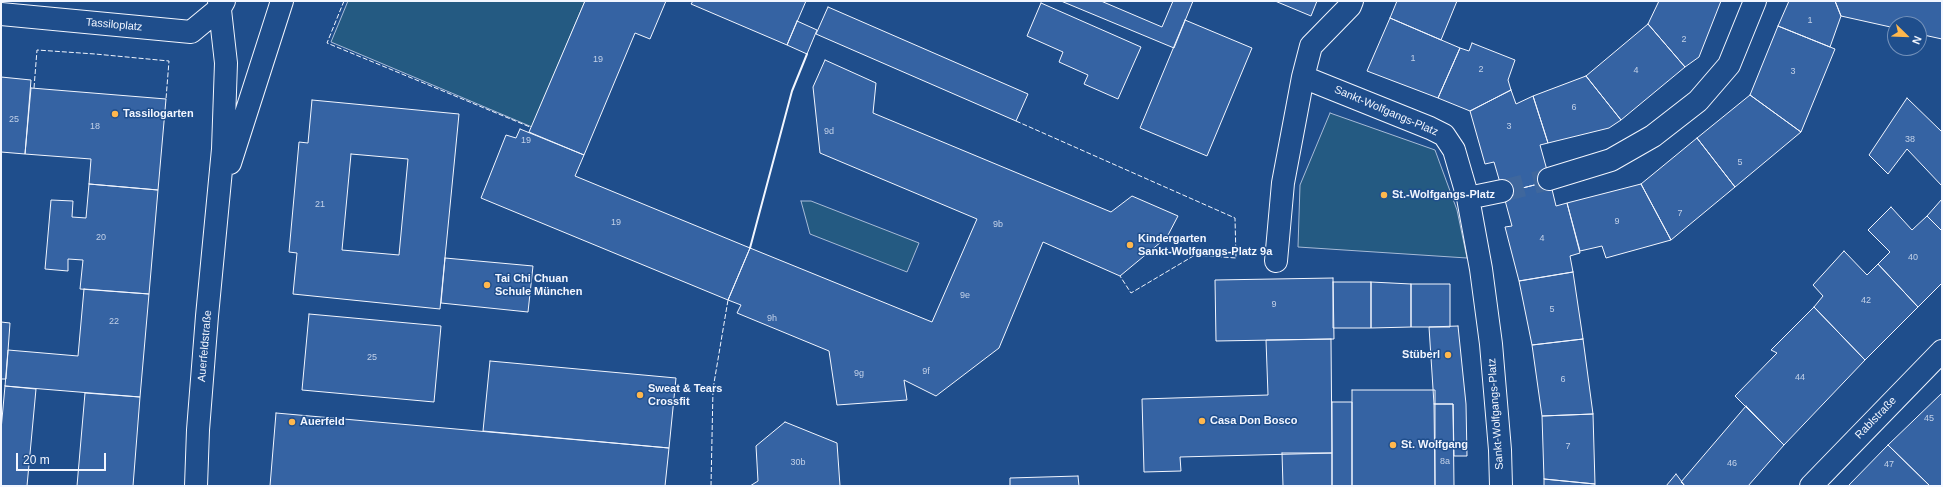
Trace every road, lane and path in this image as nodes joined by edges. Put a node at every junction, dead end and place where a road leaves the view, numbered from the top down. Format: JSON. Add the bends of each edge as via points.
{"nodes":[{"id":1,"x":282,"y":1,"type":"edge"},
{"id":2,"x":1352,"y":1,"type":"edge"},
{"id":3,"x":1755,"y":1,"type":"edge"},
{"id":4,"x":221,"y":3,"type":"edge"},
{"id":5,"x":1,"y":14,"type":"edge"},
{"id":6,"x":1303,"y":77,"type":"junction"},
{"id":7,"x":1549,"y":179,"type":"tunnel mouth"},
{"id":8,"x":1502,"y":191,"type":"tunnel mouth"},
{"id":9,"x":1468,"y":198,"type":"junction"},
{"id":10,"x":216,"y":206,"type":"junction"},
{"id":11,"x":1276,"y":261,"type":"dead end"},
{"id":12,"x":1942,"y":351,"type":"edge"},
{"id":13,"x":196,"y":486,"type":"edge"},
{"id":14,"x":1501,"y":486,"type":"edge"},
{"id":15,"x":1811,"y":486,"type":"edge"}],
"edges":[{"from":1,"to":10,"type":"street","name":"Auerfeldstraße"},
{"from":2,"to":6,"type":"street","via":[[1311,46]]},
{"from":3,"to":7,"type":"street","via":[[1729,65],[1698,100],[1652,136],[1611,160]]},
{"from":4,"to":5,"type":"street","name":"Tassiloplatz","via":[[191,32]]},
{"from":4,"to":10,"type":"street","name":"Auerfeldstraße","via":[[226,63],[223,149]]},
{"from":6,"to":9,"type":"street","name":"Sankt-Wolfgangs-Platz","via":[[1444,135],[1454,150]]},
{"from":6,"to":11,"type":"street","via":[[1282,182]]},
{"from":8,"to":9,"type":"street"},
{"from":9,"to":14,"type":"street","name":"Sankt-Wolfgangs-Platz","via":[[1491,344]]},
{"from":10,"to":13,"type":"street","name":"Auerfeldstraße"},
{"from":12,"to":15,"type":"street","name":"Rablstraße"}]}
